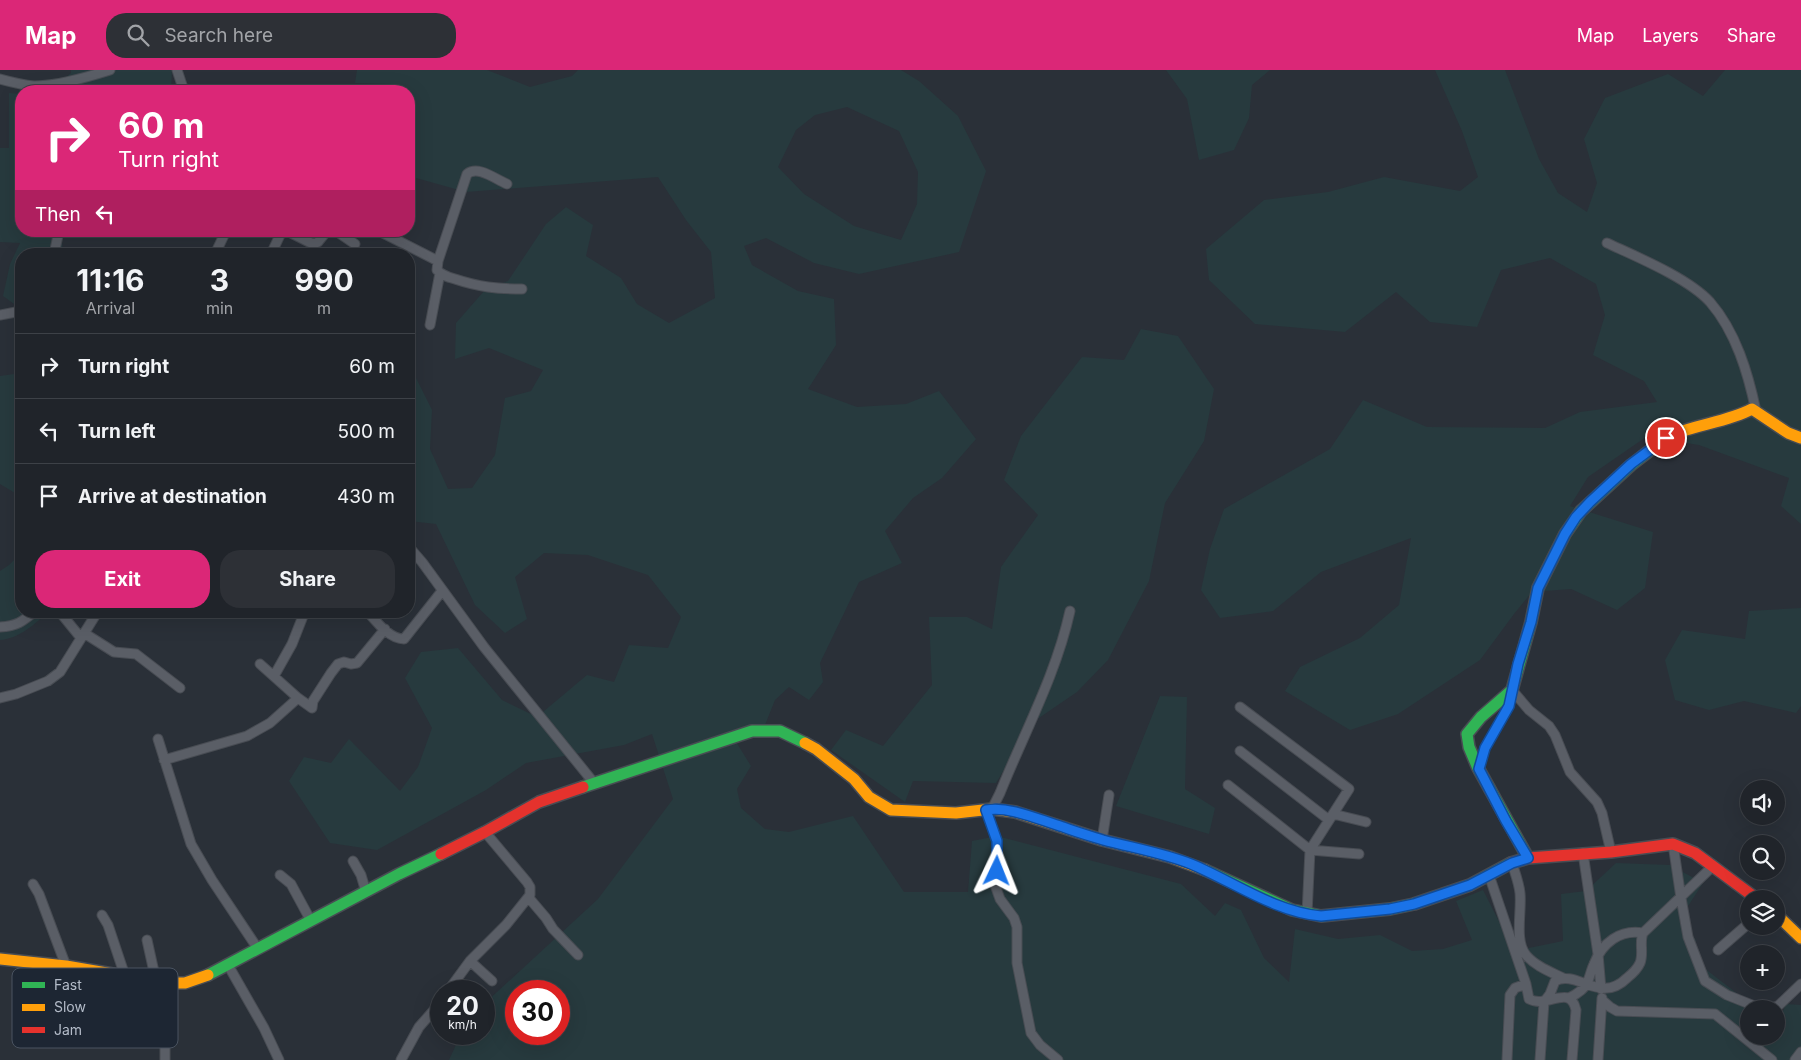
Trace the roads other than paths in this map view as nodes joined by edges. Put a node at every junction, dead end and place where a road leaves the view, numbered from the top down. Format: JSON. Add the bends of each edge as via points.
{"nodes":[{"id":1,"x":110,"y":70,"type":"edge"},
{"id":2,"x":177,"y":70,"type":"edge"},
{"id":3,"x":0,"y":79,"type":"edge"},
{"id":4,"x":22,"y":85,"type":"edge"},
{"id":5,"x":56,"y":85,"type":"edge"},
{"id":6,"x":182,"y":85,"type":"edge"},
{"id":7,"x":507,"y":184,"type":"dead end"},
{"id":8,"x":299,"y":237,"type":"edge"},
{"id":9,"x":322,"y":237,"type":"edge"},
{"id":10,"x":345,"y":237,"type":"edge"},
{"id":11,"x":391,"y":237,"type":"edge"},
{"id":12,"x":1607,"y":243,"type":"dead end"},
{"id":13,"x":355,"y":244,"type":"dead end"},
{"id":14,"x":412,"y":248,"type":"edge"},
{"id":15,"x":415,"y":249,"type":"edge"},
{"id":16,"x":438,"y":261,"type":"junction"},
{"id":17,"x":440,"y":273,"type":"junction"},
{"id":18,"x":522,"y":289,"type":"dead end"},
{"id":19,"x":15,"y":312,"type":"edge"},
{"id":20,"x":0,"y":315,"type":"edge"},
{"id":21,"x":430,"y":325,"type":"dead end"},
{"id":22,"x":1756,"y":411,"type":"junction"},
{"id":23,"x":1801,"y":438,"type":"edge"},
{"id":24,"x":415,"y":554,"type":"edge"},
{"id":25,"x":442,"y":591,"type":"junction"},
{"id":26,"x":1070,"y":611,"type":"dead end"},
{"id":27,"x":27,"y":618,"type":"edge"},
{"id":28,"x":66,"y":618,"type":"edge"},
{"id":29,"x":94,"y":618,"type":"edge"},
{"id":30,"x":302,"y":618,"type":"edge"},
{"id":31,"x":372,"y":618,"type":"edge"},
{"id":32,"x":0,"y":627,"type":"edge"},
{"id":33,"x":385,"y":630,"type":"junction"},
{"id":34,"x":83,"y":636,"type":"junction"},
{"id":35,"x":260,"y":664,"type":"dead end"},
{"id":36,"x":274,"y":676,"type":"junction"},
{"id":37,"x":180,"y":688,"type":"dead end"},
{"id":38,"x":1512,"y":690,"type":"junction"},
{"id":39,"x":0,"y":698,"type":"edge"},
{"id":40,"x":298,"y":698,"type":"junction"},
{"id":41,"x":1240,"y":707,"type":"dead end"},
{"id":42,"x":158,"y":739,"type":"dead end"},
{"id":43,"x":1240,"y":751,"type":"dead end"},
{"id":44,"x":164,"y":760,"type":"junction"},
{"id":45,"x":1479,"y":769,"type":"junction"},
{"id":46,"x":594,"y":783,"type":"junction"},
{"id":47,"x":1228,"y":786,"type":"dead end"},
{"id":48,"x":1109,"y":795,"type":"dead end"},
{"id":49,"x":989,"y":810,"type":"junction"},
{"id":50,"x":1331,"y":817,"type":"junction"},
{"id":51,"x":1366,"y":822,"type":"dead end"},
{"id":52,"x":485,"y":832,"type":"junction"},
{"id":53,"x":1102,"y":840,"type":"junction"},
{"id":54,"x":1673,"y":844,"type":"junction"},
{"id":55,"x":1310,"y":850,"type":"junction"},
{"id":56,"x":1611,"y":852,"type":"junction"},
{"id":57,"x":1583,"y":853,"type":"junction"},
{"id":58,"x":1359,"y":854,"type":"dead end"},
{"id":59,"x":1528,"y":858,"type":"junction"},
{"id":60,"x":354,"y":861,"type":"dead end"},
{"id":61,"x":1512,"y":863,"type":"junction"},
{"id":62,"x":1713,"y":866,"type":"junction"},
{"id":63,"x":280,"y":875,"type":"dead end"},
{"id":64,"x":1490,"y":875,"type":"junction"},
{"id":65,"x":33,"y":884,"type":"dead end"},
{"id":66,"x":1745,"y":890,"type":"edge"},
{"id":67,"x":366,"y":892,"type":"junction"},
{"id":68,"x":529,"y":898,"type":"junction"},
{"id":69,"x":1681,"y":898,"type":"junction"},
{"id":70,"x":102,"y":914,"type":"dead end"},
{"id":71,"x":1308,"y":914,"type":"junction"},
{"id":72,"x":311,"y":921,"type":"junction"},
{"id":73,"x":1785,"y":923,"type":"edge"},
{"id":74,"x":1740,"y":932,"type":"edge"},
{"id":75,"x":1643,"y":933,"type":"junction"},
{"id":76,"x":1801,"y":938,"type":"edge"},
{"id":77,"x":147,"y":940,"type":"dead end"},
{"id":78,"x":258,"y":949,"type":"junction"},
{"id":79,"x":1718,"y":950,"type":"dead end"},
{"id":80,"x":1598,"y":954,"type":"junction"},
{"id":81,"x":578,"y":955,"type":"dead end"},
{"id":82,"x":0,"y":960,"type":"edge"},
{"id":83,"x":470,"y":961,"type":"junction"},
{"id":84,"x":228,"y":965,"type":"junction"},
{"id":85,"x":66,"y":966,"type":"junction"},
{"id":86,"x":78,"y":968,"type":"edge"},
{"id":87,"x":122,"y":968,"type":"edge"},
{"id":88,"x":156,"y":968,"type":"edge"},
{"id":89,"x":1563,"y":978,"type":"junction"},
{"id":90,"x":456,"y":980,"type":"edge"},
{"id":91,"x":491,"y":980,"type":"edge"},
{"id":92,"x":178,"y":983,"type":"edge"},
{"id":93,"x":1526,"y":984,"type":"junction"},
{"id":94,"x":1587,"y":984,"type":"junction"},
{"id":95,"x":1801,"y":984,"type":"edge"},
{"id":96,"x":1602,"y":989,"type":"junction"},
{"id":97,"x":1569,"y":998,"type":"junction"},
{"id":98,"x":1602,"y":1000,"type":"junction"},
{"id":99,"x":1740,"y":1000,"type":"edge"},
{"id":100,"x":1784,"y":1000,"type":"edge"},
{"id":101,"x":1544,"y":1002,"type":"junction"},
{"id":102,"x":430,"y":1015,"type":"edge"},
{"id":103,"x":1801,"y":1052,"type":"edge"},
{"id":104,"x":279,"y":1060,"type":"edge"},
{"id":105,"x":401,"y":1060,"type":"edge"},
{"id":106,"x":1058,"y":1060,"type":"edge"},
{"id":107,"x":1507,"y":1060,"type":"edge"},
{"id":108,"x":1540,"y":1060,"type":"edge"},
{"id":109,"x":1572,"y":1060,"type":"edge"},
{"id":110,"x":1598,"y":1060,"type":"edge"},
{"id":111,"x":1772,"y":1060,"type":"edge"},
{"id":112,"x":1795,"y":1060,"type":"edge"}],
"edges":[{"from":1,"to":5,"type":"street"},
{"from":2,"to":6,"type":"street"},
{"from":3,"to":4,"type":"street"},
{"from":7,"to":16,"type":"street","via":[[478,170],[467,174]]},
{"from":8,"to":9,"type":"street","via":[[313,244]]},
{"from":10,"to":13,"type":"street"},
{"from":11,"to":14,"type":"street"},
{"from":12,"to":22,"type":"street","via":[[1651,263],[1709,301],[1743,360]]},
{"from":15,"to":16,"type":"street"},
{"from":16,"to":17,"type":"street"},
{"from":17,"to":18,"type":"street","via":[[471,285]]},
{"from":17,"to":21,"type":"street"},
{"from":19,"to":20,"type":"street"},
{"from":22,"to":23,"type":"street","via":[[1791,435]]},
{"from":22,"to":38,"type":"street","via":[[1750,409],[1739,416],[1689,428],[1666,438],[1631,464],[1581,511],[1565,534],[1538,588]]},
{"from":24,"to":25,"type":"street"},
{"from":25,"to":33,"type":"street","via":[[404,639]]},
{"from":25,"to":46,"type":"street"},
{"from":26,"to":49,"type":"street","via":[[1054,664],[1000,793]]},
{"from":27,"to":32,"type":"street","via":[[13,626]]},
{"from":28,"to":34,"type":"street"},
{"from":29,"to":34,"type":"street"},
{"from":30,"to":36,"type":"street"},
{"from":31,"to":33,"type":"street"},
{"from":33,"to":40,"type":"street","via":[[357,663],[344,662],[335,667],[313,701],[312,708]]},
{"from":34,"to":37,"type":"street","via":[[114,652],[136,654]]},
{"from":34,"to":39,"type":"street","via":[[55,676]]},
{"from":35,"to":36,"type":"street"},
{"from":36,"to":40,"type":"street"},
{"from":38,"to":45,"type":"street","via":[[1509,706],[1485,748]]},
{"from":38,"to":45,"type":"street","via":[[1468,732],[1467,739]]},
{"from":38,"to":56,"type":"street","via":[[1549,726],[1570,772],[1597,802]]},
{"from":40,"to":44,"type":"street","via":[[270,723],[247,736]]},
{"from":41,"to":50,"type":"street","via":[[1349,788]]},
{"from":42,"to":44,"type":"street"},
{"from":43,"to":50,"type":"street"},
{"from":44,"to":78,"type":"street","via":[[191,844]]},
{"from":45,"to":59,"type":"street"},
{"from":46,"to":49,"type":"street","via":[[752,731],[780,731],[816,749],[854,779],[869,797],[891,810],[956,813]]},
{"from":46,"to":52,"type":"street","via":[[539,802]]},
{"from":47,"to":55,"type":"street"},
{"from":48,"to":53,"type":"street"},
{"from":49,"to":53,"type":"street","via":[[1015,812]]},
{"from":49,"to":106,"type":"street","via":[[997,841],[995,885],[1017,927],[1017,963],[1031,1033]]},
{"from":50,"to":51,"type":"street"},
{"from":50,"to":55,"type":"street"},
{"from":52,"to":67,"type":"street"},
{"from":52,"to":68,"type":"street","via":[[527,882]]},
{"from":53,"to":71,"type":"street","via":[[1191,864],[1275,903]]},
{"from":54,"to":56,"type":"street"},
{"from":54,"to":62,"type":"street","via":[[1695,853]]},
{"from":54,"to":69,"type":"street"},
{"from":55,"to":58,"type":"street"},
{"from":55,"to":71,"type":"street"},
{"from":56,"to":57,"type":"street"},
{"from":57,"to":59,"type":"street"},
{"from":57,"to":80,"type":"street"},
{"from":59,"to":61,"type":"street"},
{"from":60,"to":67,"type":"street"},
{"from":61,"to":64,"type":"street"},
{"from":61,"to":89,"type":"street","via":[[1520,895],[1520,944],[1534,962]]},
{"from":62,"to":66,"type":"street"},
{"from":62,"to":69,"type":"street"},
{"from":63,"to":72,"type":"street","via":[[291,884]]},
{"from":64,"to":71,"type":"street","via":[[1414,904],[1321,916]]},
{"from":64,"to":93,"type":"street"},
{"from":65,"to":85,"type":"street"},
{"from":67,"to":72,"type":"street"},
{"from":68,"to":81,"type":"street"},
{"from":68,"to":83,"type":"street"},
{"from":69,"to":75,"type":"street"},
{"from":69,"to":99,"type":"street","via":[[1688,937],[1705,980]]},
{"from":70,"to":87,"type":"street"},
{"from":72,"to":78,"type":"street"},
{"from":73,"to":76,"type":"street"},
{"from":74,"to":79,"type":"street"},
{"from":75,"to":80,"type":"street","via":[[1612,938]]},
{"from":75,"to":96,"type":"street","via":[[1640,962],[1636,969],[1617,987]]},
{"from":77,"to":88,"type":"street"},
{"from":78,"to":84,"type":"street"},
{"from":80,"to":94,"type":"street"},
{"from":80,"to":96,"type":"street"},
{"from":82,"to":85,"type":"street"},
{"from":83,"to":90,"type":"street"},
{"from":83,"to":91,"type":"street"},
{"from":84,"to":92,"type":"street","via":[[195,981]]},
{"from":84,"to":104,"type":"street"},
{"from":85,"to":86,"type":"street"},
{"from":89,"to":94,"type":"street"},
{"from":89,"to":101,"type":"street","via":[[1555,981]]},
{"from":93,"to":101,"type":"street","via":[[1529,999]]},
{"from":93,"to":107,"type":"street","via":[[1515,988],[1510,995]]},
{"from":94,"to":96,"type":"street"},
{"from":94,"to":97,"type":"street"},
{"from":95,"to":100,"type":"street"},
{"from":96,"to":98,"type":"street"},
{"from":97,"to":101,"type":"street"},
{"from":97,"to":109,"type":"street","via":[[1576,1010]]},
{"from":98,"to":110,"type":"street"},
{"from":98,"to":111,"type":"street","via":[[1616,1010],[1715,1014]]},
{"from":101,"to":108,"type":"street"},
{"from":102,"to":105,"type":"street"},
{"from":103,"to":112,"type":"street"}]}
